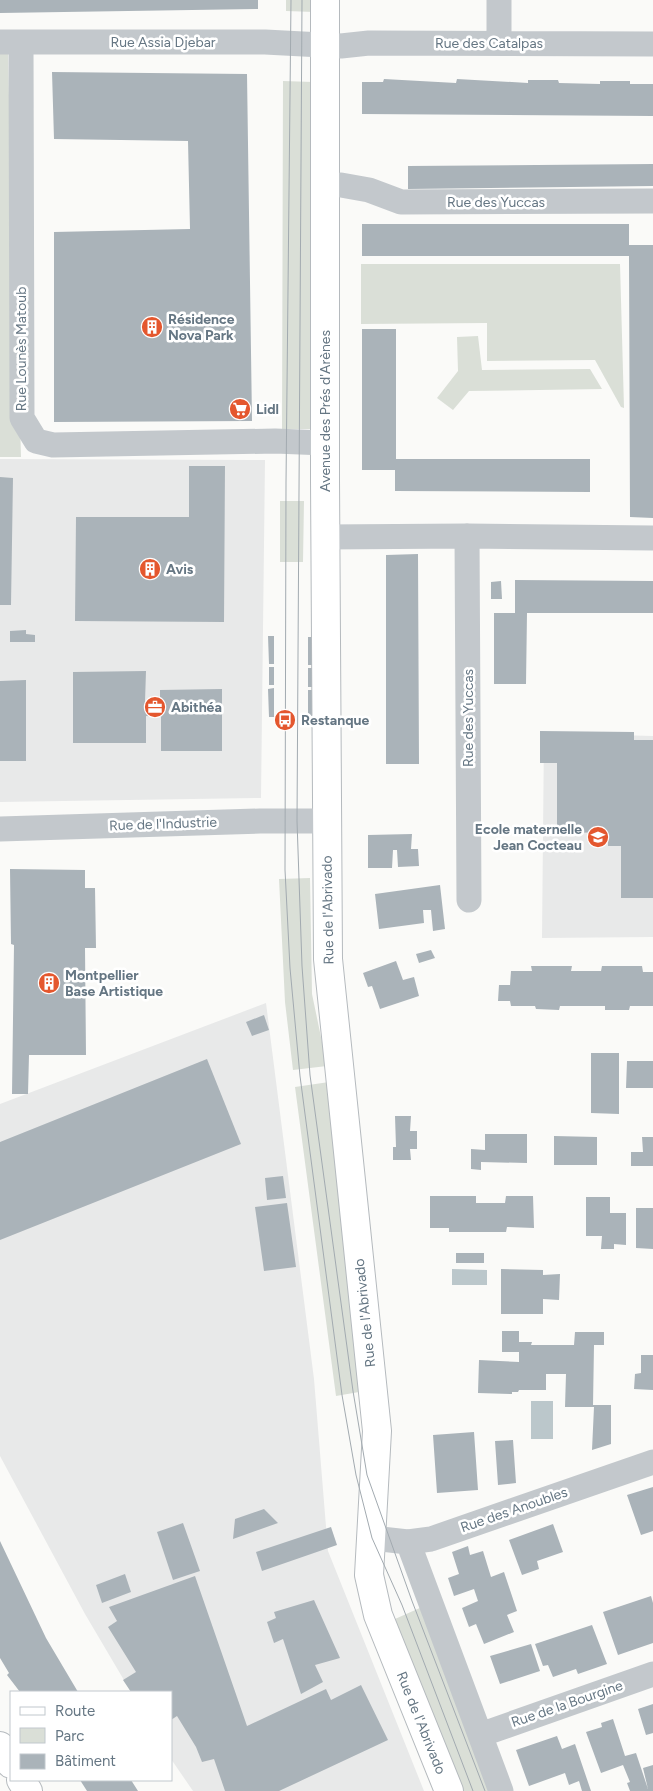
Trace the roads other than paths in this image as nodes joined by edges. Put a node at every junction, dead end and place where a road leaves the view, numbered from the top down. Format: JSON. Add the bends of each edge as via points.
{"nodes":[{"id":1,"x":326,"y":0,"type":"edge"},
{"id":2,"x":499,"y":0,"type":"edge"},
{"id":3,"x":11,"y":43,"type":"edge"},
{"id":4,"x":499,"y":43,"type":"junction"},
{"id":5,"x":653,"y":44,"type":"edge"},
{"id":6,"x":326,"y":45,"type":"junction"},
{"id":7,"x":341,"y":185,"type":"dead end"},
{"id":8,"x":653,"y":202,"type":"edge"},
{"id":9,"x":325,"y":443,"type":"junction"},
{"id":10,"x":467,"y":536,"type":"junction"},
{"id":11,"x":325,"y":537,"type":"junction"},
{"id":12,"x":653,"y":538,"type":"edge"},
{"id":13,"x":326,"y":821,"type":"junction"},
{"id":14,"x":0,"y":829,"type":"edge"},
{"id":15,"x":469,"y":900,"type":"dead end"},
{"id":16,"x":653,"y":1462,"type":"edge"},
{"id":17,"x":372,"y":1538,"type":"junction"},
{"id":18,"x":408,"y":1542,"type":"junction"},
{"id":19,"x":653,"y":1674,"type":"edge"},
{"id":20,"x":480,"y":1735,"type":"junction"},
{"id":21,"x":0,"y":1746,"type":"edge"},
{"id":22,"x":10,"y":1762,"type":"edge"},
{"id":23,"x":449,"y":1791,"type":"edge"},
{"id":24,"x":501,"y":1791,"type":"edge"}],
"edges":[{"from":1,"to":6,"type":"main road","name":"Avenue des Prés d'Arènes"},
{"from":2,"to":4,"type":"street"},
{"from":3,"to":6,"type":"street","name":"Rue Assia Djebar","via":[[265,42]]},
{"from":3,"to":9,"type":"street","name":"Rue Lounès Matoub","via":[[22,418],[36,441],[53,445]]},
{"from":4,"to":5,"type":"street","name":"Rue des Catalpas"},
{"from":4,"to":6,"type":"street","name":"Rue des Catalpas"},
{"from":6,"to":9,"type":"main road","name":"Avenue des Prés d'Arènes"},
{"from":7,"to":8,"type":"street","name":"Rue des Yuccas","via":[[369,190],[401,202]]},
{"from":9,"to":11,"type":"main road","name":"Avenue des Prés d'Arènes"},
{"from":10,"to":11,"type":"street"},
{"from":10,"to":12,"type":"street"},
{"from":10,"to":15,"type":"street","name":"Rue des Yuccas"},
{"from":11,"to":13,"type":"main road","name":"Avenue des Prés d'Arènes"},
{"from":13,"to":14,"type":"street","name":"Rue de l'Industrie"},
{"from":13,"to":17,"type":"main road","name":"Rue de l'Abrivado","via":[[330,999],[377,1431]]},
{"from":16,"to":18,"type":"street","name":"Rue des Anoubles","via":[[431,1538]]},
{"from":17,"to":18,"type":"street","name":"Rue des Anoubles"},
{"from":17,"to":23,"type":"main road","name":"Rue de l'Abrivado","via":[[369,1574],[378,1614]]},
{"from":18,"to":20,"type":"street"},
{"from":19,"to":20,"type":"street","name":"Rue de la Bourgine"},
{"from":20,"to":24,"type":"street"},
{"from":21,"to":22,"type":"main road"}]}
